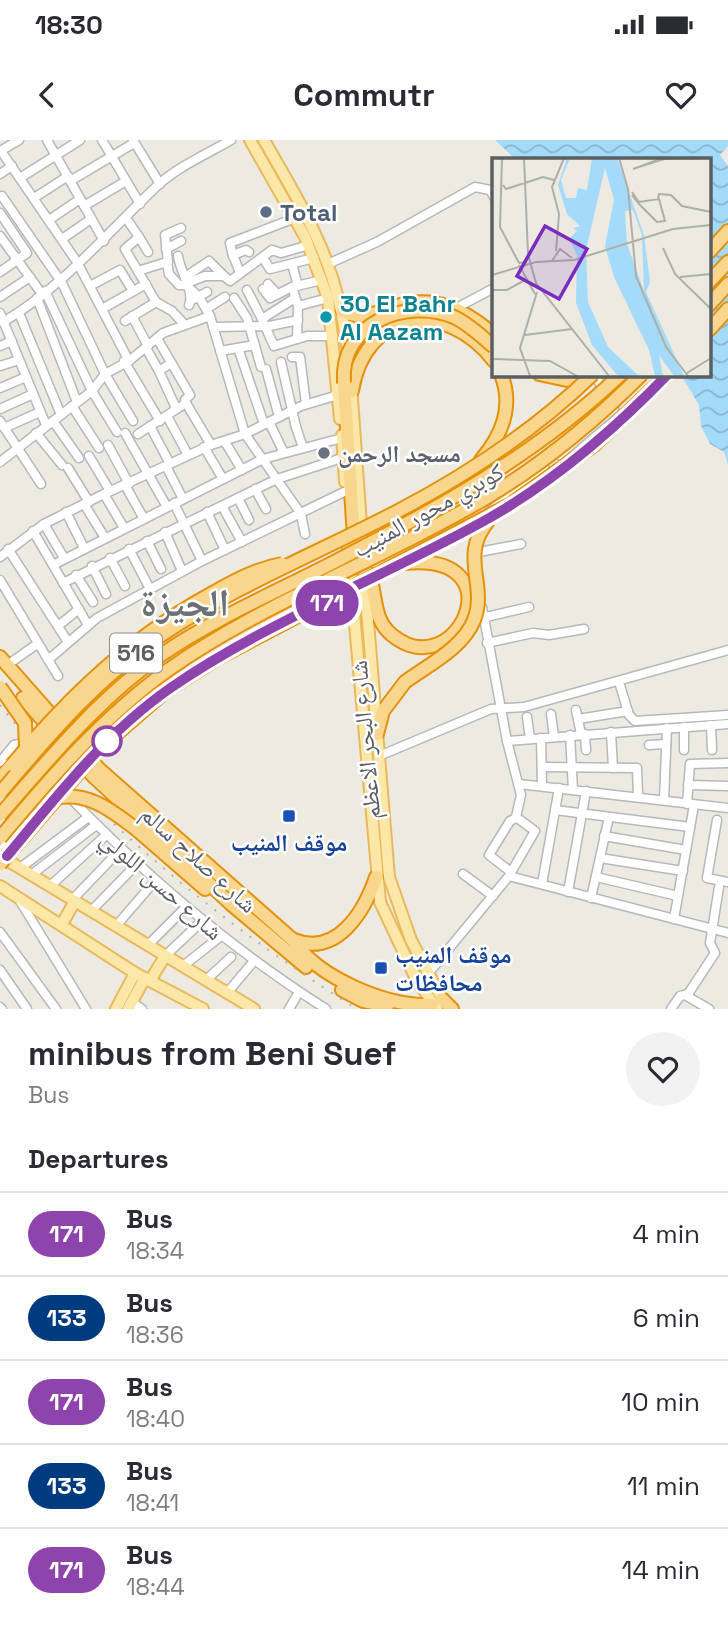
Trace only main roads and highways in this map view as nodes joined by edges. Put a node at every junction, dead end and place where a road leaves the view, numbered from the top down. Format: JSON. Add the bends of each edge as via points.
{"nodes":[{"id":1,"x":250,"y":140,"type":"edge"},
{"id":2,"x":264,"y":140,"type":"edge"},
{"id":3,"x":728,"y":231,"type":"edge"},
{"id":4,"x":710,"y":251,"type":"edge"},
{"id":5,"x":728,"y":262,"type":"edge"},
{"id":6,"x":710,"y":281,"type":"edge"},
{"id":7,"x":728,"y":284,"type":"edge"},
{"id":8,"x":710,"y":304,"type":"edge"},
{"id":9,"x":728,"y":309,"type":"edge"},
{"id":10,"x":343,"y":311,"type":"junction"},
{"id":11,"x":710,"y":329,"type":"edge"},
{"id":12,"x":492,"y":334,"type":"edge"},
{"id":13,"x":487,"y":347,"type":"edge"},
{"id":14,"x":501,"y":376,"type":"edge"},
{"id":15,"x":544,"y":376,"type":"edge"},
{"id":16,"x":581,"y":376,"type":"edge"},
{"id":17,"x":592,"y":376,"type":"edge"},
{"id":18,"x":619,"y":376,"type":"edge"},
{"id":19,"x":640,"y":376,"type":"edge"},
{"id":20,"x":666,"y":376,"type":"edge"},
{"id":21,"x":348,"y":387,"type":"junction"},
{"id":22,"x":469,"y":471,"type":"junction"},
{"id":23,"x":492,"y":516,"type":"junction"},
{"id":24,"x":349,"y":554,"type":"junction"},
{"id":25,"x":306,"y":558,"type":"junction"},
{"id":26,"x":404,"y":563,"type":"junction"},
{"id":27,"x":363,"y":568,"type":"junction"},
{"id":28,"x":370,"y":645,"type":"junction"},
{"id":29,"x":357,"y":646,"type":"junction"},
{"id":30,"x":2,"y":664,"type":"edge"},
{"id":31,"x":371,"y":664,"type":"junction"},
{"id":32,"x":358,"y":665,"type":"junction"},
{"id":33,"x":0,"y":687,"type":"edge"},
{"id":34,"x":377,"y":734,"type":"junction"},
{"id":35,"x":23,"y":765,"type":"junction"},
{"id":36,"x":96,"y":772,"type":"junction"},
{"id":37,"x":0,"y":778,"type":"edge"},
{"id":38,"x":0,"y":793,"type":"edge"},
{"id":39,"x":62,"y":797,"type":"junction"},
{"id":40,"x":0,"y":815,"type":"edge"},
{"id":41,"x":0,"y":838,"type":"edge"},
{"id":42,"x":2,"y":857,"type":"edge"},
{"id":43,"x":377,"y":883,"type":"junction"},
{"id":44,"x":391,"y":885,"type":"junction"},
{"id":45,"x":0,"y":886,"type":"edge"},
{"id":46,"x":74,"y":901,"type":"junction"},
{"id":47,"x":231,"y":904,"type":"junction"},
{"id":48,"x":398,"y":909,"type":"junction"},
{"id":49,"x":383,"y":912,"type":"junction"},
{"id":50,"x":62,"y":924,"type":"junction"},
{"id":51,"x":286,"y":940,"type":"junction"},
{"id":52,"x":165,"y":956,"type":"junction"},
{"id":53,"x":143,"y":977,"type":"junction"},
{"id":54,"x":437,"y":1004,"type":"edge"},
{"id":55,"x":130,"y":1006,"type":"edge"},
{"id":56,"x":116,"y":1009,"type":"edge"},
{"id":57,"x":203,"y":1009,"type":"edge"},
{"id":58,"x":254,"y":1009,"type":"edge"},
{"id":59,"x":401,"y":1009,"type":"edge"},
{"id":60,"x":452,"y":1009,"type":"edge"}],
"edges":[{"from":1,"to":24,"type":"main road","name":"شارع البحر الاعظم","via":[[309,245],[328,298]]},
{"from":2,"to":10,"type":"main road","name":"شارع البحر الاعظم","via":[[330,262]]},
{"from":3,"to":4,"type":"highway"},
{"from":5,"to":6,"type":"highway"},
{"from":7,"to":8,"type":"highway"},
{"from":9,"to":11,"type":"highway"},
{"from":10,"to":12,"type":"highway","via":[[366,317],[396,306],[435,303],[462,311]]},
{"from":10,"to":21,"type":"main road","name":"شارع البحر الاعظم"},
{"from":13,"to":21,"type":"highway","bridge":true,"via":[[472,328],[453,317],[420,310],[398,313],[374,322],[358,335],[344,362]]},
{"from":14,"to":22,"type":"highway","bridge":true,"via":[[507,402],[503,426],[489,451]]},
{"from":15,"to":16,"type":"highway","via":[[567,380]]},
{"from":17,"to":22,"type":"highway","name":"كوبري محور المنيب","number":"516","bridge":true,"via":[[528,430]]},
{"from":18,"to":40,"type":"highway","name":"كوبري محور المنيب","number":"516","bridge":true,"via":[[537,446],[477,485],[160,655],[90,716]]},
{"from":19,"to":41,"type":"highway","name":"كوبري محور المنيب","number":"516","bridge":true,"via":[[584,427],[485,499],[235,630],[169,670],[109,719]]},
{"from":20,"to":23,"type":"highway","name":"كوبري محور المنيب","number":"516","bridge":true,"via":[[574,461]]},
{"from":21,"to":24,"type":"highway","via":[[354,537]]},
{"from":21,"to":27,"type":"main road","name":"شارع البحر الاعظم"},
{"from":22,"to":25,"type":"highway","name":"كوبري محور المنيب","number":"516","bridge":true},
{"from":23,"to":26,"type":"highway","name":"كوبري محور المنيب","number":"516","bridge":true},
{"from":23,"to":34,"type":"highway","bridge":true,"via":[[474,549],[478,597],[474,621],[456,645],[388,700]]},
{"from":24,"to":29,"type":"main road","name":"شارع البحر الاعظم"},
{"from":25,"to":35,"type":"highway","name":"كوبري محور المنيب","number":"516","bridge":true,"via":[[203,610],[147,645],[78,703]]},
{"from":25,"to":37,"type":"highway","bridge":true,"via":[[251,573],[145,634],[81,687]]},
{"from":26,"to":27,"type":"highway","via":[[438,562],[454,570],[468,593],[466,618],[450,638],[425,646],[399,640],[381,622],[369,574]]},
{"from":26,"to":39,"type":"highway","name":"كوبري محور المنيب","number":"516","bridge":true,"via":[[218,658],[167,690],[120,728]]},
{"from":27,"to":28,"type":"main road","name":"شارع البحر الاعظم"},
{"from":28,"to":29,"type":"main road"},
{"from":28,"to":31,"type":"main road","name":"شارع البحر الاعظم"},
{"from":29,"to":32,"type":"main road","name":"شارع البحر الاعظم"},
{"from":30,"to":36,"type":"highway","name":"شارع صلاح سالم","via":[[50,731]]},
{"from":31,"to":32,"type":"main road"},
{"from":31,"to":34,"type":"main road","name":"شارع البحر الاعظم"},
{"from":32,"to":43,"type":"main road","name":"شارع البحر الاعظم"},
{"from":33,"to":35,"type":"highway","bridge":true,"via":[[27,729]]},
{"from":34,"to":44,"type":"main road","name":"شارع البحر الاعظم"},
{"from":35,"to":38,"type":"highway","name":"كوبري محور المنيب","number":"516","bridge":true},
{"from":36,"to":47,"type":"highway","name":"شارع صلاح سالم"},
{"from":36,"to":51,"type":"highway","name":"شارع صلاح سالم"},
{"from":39,"to":42,"type":"highway","name":"كوبري محور المنيب","number":"516","bridge":true},
{"from":39,"to":47,"type":"highway","bridge":true,"via":[[90,799],[136,829],[210,893]]},
{"from":42,"to":46,"type":"main road"},
{"from":43,"to":44,"type":"main road"},
{"from":43,"to":49,"type":"main road","name":"شارع البحر الاعظم"},
{"from":43,"to":51,"type":"highway","via":[[362,912],[337,936],[312,945]]},
{"from":44,"to":48,"type":"main road","name":"شارع البحر الاعظم"},
{"from":45,"to":50,"type":"main road"},
{"from":46,"to":50,"type":"main road"},
{"from":46,"to":52,"type":"main road"},
{"from":47,"to":51,"type":"highway","name":"شارع صلاح سالم"},
{"from":48,"to":49,"type":"main road","via":[[390,907]]},
{"from":48,"to":54,"type":"main road","name":"شارع البحر الاعظم"},
{"from":49,"to":54,"type":"main road","name":"شارع البحر الاعظم","via":[[416,979]]},
{"from":50,"to":53,"type":"main road"},
{"from":51,"to":54,"type":"highway","name":"شارع صلاح سالم","via":[[360,989],[377,996]]},
{"from":51,"to":59,"type":"highway","name":"شارع صلاح سالم","via":[[319,976],[363,1001]]},
{"from":52,"to":53,"type":"main road"},
{"from":52,"to":58,"type":"main road"},
{"from":53,"to":55,"type":"main road"},
{"from":53,"to":56,"type":"main road"},
{"from":53,"to":57,"type":"main road"},
{"from":54,"to":60,"type":"highway"}]}
